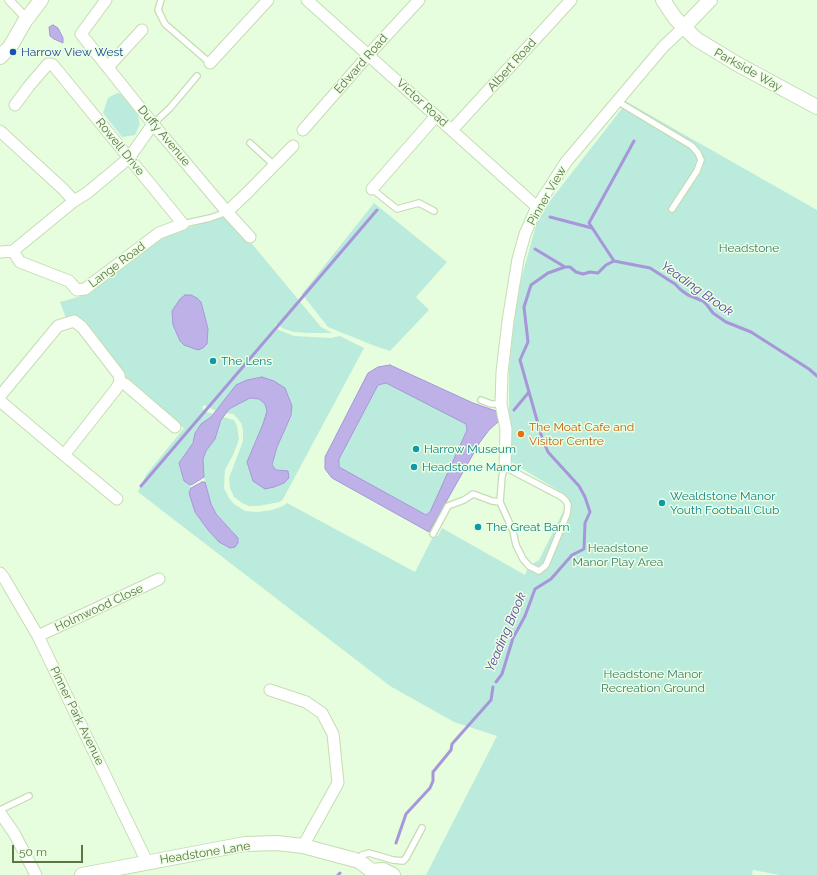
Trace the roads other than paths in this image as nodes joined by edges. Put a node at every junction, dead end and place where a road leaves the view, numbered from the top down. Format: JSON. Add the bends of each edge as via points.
{"nodes":[{"id":1,"x":9,"y":0,"type":"edge"},
{"id":2,"x":41,"y":0,"type":"edge"},
{"id":3,"x":106,"y":0,"type":"edge"},
{"id":4,"x":160,"y":0,"type":"edge"},
{"id":5,"x":268,"y":0,"type":"edge"},
{"id":6,"x":306,"y":0,"type":"edge"},
{"id":7,"x":419,"y":0,"type":"edge"},
{"id":8,"x":571,"y":0,"type":"edge"},
{"id":9,"x":662,"y":0,"type":"edge"},
{"id":10,"x":710,"y":0,"type":"edge"},
{"id":11,"x":26,"y":20,"type":"junction"},
{"id":12,"x":684,"y":27,"type":"junction"},
{"id":13,"x":142,"y":30,"type":"dead end"},
{"id":14,"x":0,"y":44,"type":"edge"},
{"id":15,"x":369,"y":56,"type":"junction"},
{"id":16,"x":0,"y":57,"type":"edge"},
{"id":17,"x":210,"y":63,"type":"joint"},
{"id":18,"x":108,"y":67,"type":"junction"},
{"id":19,"x":197,"y":76,"type":"dead end"},
{"id":20,"x":617,"y":101,"type":"junction"},
{"id":21,"x":15,"y":105,"type":"dead end"},
{"id":22,"x":817,"y":107,"type":"edge"},
{"id":23,"x":436,"y":116,"type":"junction"},
{"id":24,"x":154,"y":124,"type":"junction"},
{"id":25,"x":304,"y":130,"type":"dead end"},
{"id":26,"x":452,"y":130,"type":"junction"},
{"id":27,"x":0,"y":132,"type":"edge"},
{"id":28,"x":250,"y":143,"type":"dead end"},
{"id":29,"x":293,"y":146,"type":"dead end"},
{"id":30,"x":129,"y":158,"type":"junction"},
{"id":31,"x":274,"y":165,"type":"junction"},
{"id":32,"x":372,"y":189,"type":"joint"},
{"id":33,"x":74,"y":201,"type":"junction"},
{"id":34,"x":537,"y":207,"type":"junction"},
{"id":35,"x":672,"y":209,"type":"dead end"},
{"id":36,"x":434,"y":211,"type":"dead end"},
{"id":37,"x":227,"y":212,"type":"junction"},
{"id":38,"x":183,"y":224,"type":"junction"},
{"id":39,"x":250,"y":237,"type":"dead end"},
{"id":40,"x":13,"y":251,"type":"junction"},
{"id":41,"x":0,"y":252,"type":"edge"},
{"id":42,"x":120,"y":382,"type":"junction"},
{"id":43,"x":0,"y":396,"type":"edge"},
{"id":44,"x":481,"y":400,"type":"dead end"},
{"id":45,"x":0,"y":401,"type":"edge"},
{"id":46,"x":500,"y":404,"type":"junction"},
{"id":47,"x":175,"y":427,"type":"dead end"},
{"id":48,"x":64,"y":455,"type":"junction"},
{"id":49,"x":505,"y":467,"type":"junction"},
{"id":50,"x":118,"y":500,"type":"dead end"},
{"id":51,"x":500,"y":502,"type":"junction"},
{"id":52,"x":433,"y":534,"type":"dead end"},
{"id":53,"x":0,"y":573,"type":"edge"},
{"id":54,"x":158,"y":579,"type":"dead end"},
{"id":55,"x":38,"y":636,"type":"junction"},
{"id":56,"x":270,"y":690,"type":"dead end"},
{"id":57,"x":29,"y":796,"type":"dead end"},
{"id":58,"x":0,"y":810,"type":"edge"},
{"id":59,"x":0,"y":814,"type":"edge"},
{"id":60,"x":422,"y":828,"type":"dead end"},
{"id":61,"x":303,"y":846,"type":"junction"},
{"id":62,"x":359,"y":861,"type":"junction"},
{"id":63,"x":147,"y":862,"type":"junction"},
{"id":64,"x":376,"y":874,"type":"edge"},
{"id":65,"x":36,"y":875,"type":"edge"},
{"id":66,"x":82,"y":875,"type":"edge"},
{"id":67,"x":393,"y":875,"type":"edge"}],
"edges":[{"from":1,"to":11,"type":"street"},
{"from":2,"to":11,"type":"street"},
{"from":3,"to":18,"type":"street","name":"Duffy Avenue","via":[[81,34]]},
{"from":4,"to":17,"type":"lane","via":[[158,10],[165,24]]},
{"from":5,"to":17,"type":"street"},
{"from":6,"to":15,"type":"street","name":"Victor Road"},
{"from":7,"to":15,"type":"street","name":"Edward Road"},
{"from":8,"to":26,"type":"street","name":"Albert Road"},
{"from":9,"to":12,"type":"street","name":"Parkside Way"},
{"from":10,"to":12,"type":"street","name":"Pinner View"},
{"from":11,"to":14,"type":"street"},
{"from":11,"to":16,"type":"street","via":[[10,47]]},
{"from":12,"to":20,"type":"street","name":"Pinner View","via":[[663,47]]},
{"from":12,"to":22,"type":"street","name":"Parkside Way","via":[[709,49]]},
{"from":13,"to":18,"type":"street"},
{"from":15,"to":23,"type":"street","name":"Victor Road"},
{"from":15,"to":25,"type":"street","name":"Edward Road"},
{"from":18,"to":24,"type":"street","name":"Duffy Avenue"},
{"from":19,"to":24,"type":"lane"},
{"from":20,"to":34,"type":"street","name":"Pinner View","via":[[566,162]]},
{"from":20,"to":35,"type":"lane","via":[[692,146],[698,153],[700,160],[697,171]]},
{"from":21,"to":30,"type":"street","name":"Rowell Drive","via":[[48,64],[53,65]]},
{"from":23,"to":26,"type":"street","name":"Victor Road"},
{"from":23,"to":32,"type":"street"},
{"from":24,"to":30,"type":"street"},
{"from":24,"to":37,"type":"street","name":"Duffy Avenue"},
{"from":26,"to":34,"type":"street","name":"Victor Road"},
{"from":27,"to":33,"type":"street"},
{"from":28,"to":31,"type":"lane"},
{"from":29,"to":31,"type":"street"},
{"from":30,"to":33,"type":"street"},
{"from":30,"to":38,"type":"street","name":"Rowell Drive"},
{"from":31,"to":37,"type":"street"},
{"from":32,"to":36,"type":"lane","via":[[397,209],[420,203]]},
{"from":33,"to":40,"type":"street"},
{"from":34,"to":46,"type":"street","name":"Pinner View","via":[[525,234],[518,260],[508,321]]},
{"from":37,"to":38,"type":"lane"},
{"from":37,"to":39,"type":"street","name":"Duffy Avenue"},
{"from":38,"to":40,"type":"street","name":"Lange Road","via":[[159,234],[85,289],[78,290],[70,281],[20,262]]},
{"from":40,"to":41,"type":"street"},
{"from":42,"to":43,"type":"street","via":[[120,375],[82,327],[74,322],[58,326]]},
{"from":42,"to":47,"type":"street"},
{"from":42,"to":48,"type":"street"},
{"from":44,"to":46,"type":"lane"},
{"from":45,"to":48,"type":"street"},
{"from":46,"to":49,"type":"street","name":"Pinner View","via":[[506,429]]},
{"from":48,"to":50,"type":"street"},
{"from":49,"to":51,"type":"lane"},
{"from":49,"to":51,"type":"lane","via":[[566,501],[567,514],[546,565],[539,571],[523,559]]},
{"from":51,"to":52,"type":"lane","via":[[473,494],[448,506]]},
{"from":53,"to":55,"type":"street","name":"Pinner Park Avenue"},
{"from":54,"to":55,"type":"street","name":"Holmwood Close"},
{"from":55,"to":63,"type":"street","name":"Pinner Park Avenue"},
{"from":56,"to":61,"type":"street","via":[[306,702],[322,713],[333,734],[338,783]]},
{"from":57,"to":58,"type":"lane"},
{"from":59,"to":65,"type":"street"},
{"from":60,"to":62,"type":"lane","via":[[403,861],[369,853],[362,855]]},
{"from":61,"to":62,"type":"street","name":"Headstone Lane"},
{"from":61,"to":63,"type":"street","name":"Headstone Lane","via":[[277,843],[245,844]]},
{"from":62,"to":64,"type":"street","name":"Headstone Lane"},
{"from":63,"to":66,"type":"street","name":"Headstone Lane"},
{"from":64,"to":67,"type":"street","name":"Headstone Lane","via":[[383,870]]}]}
